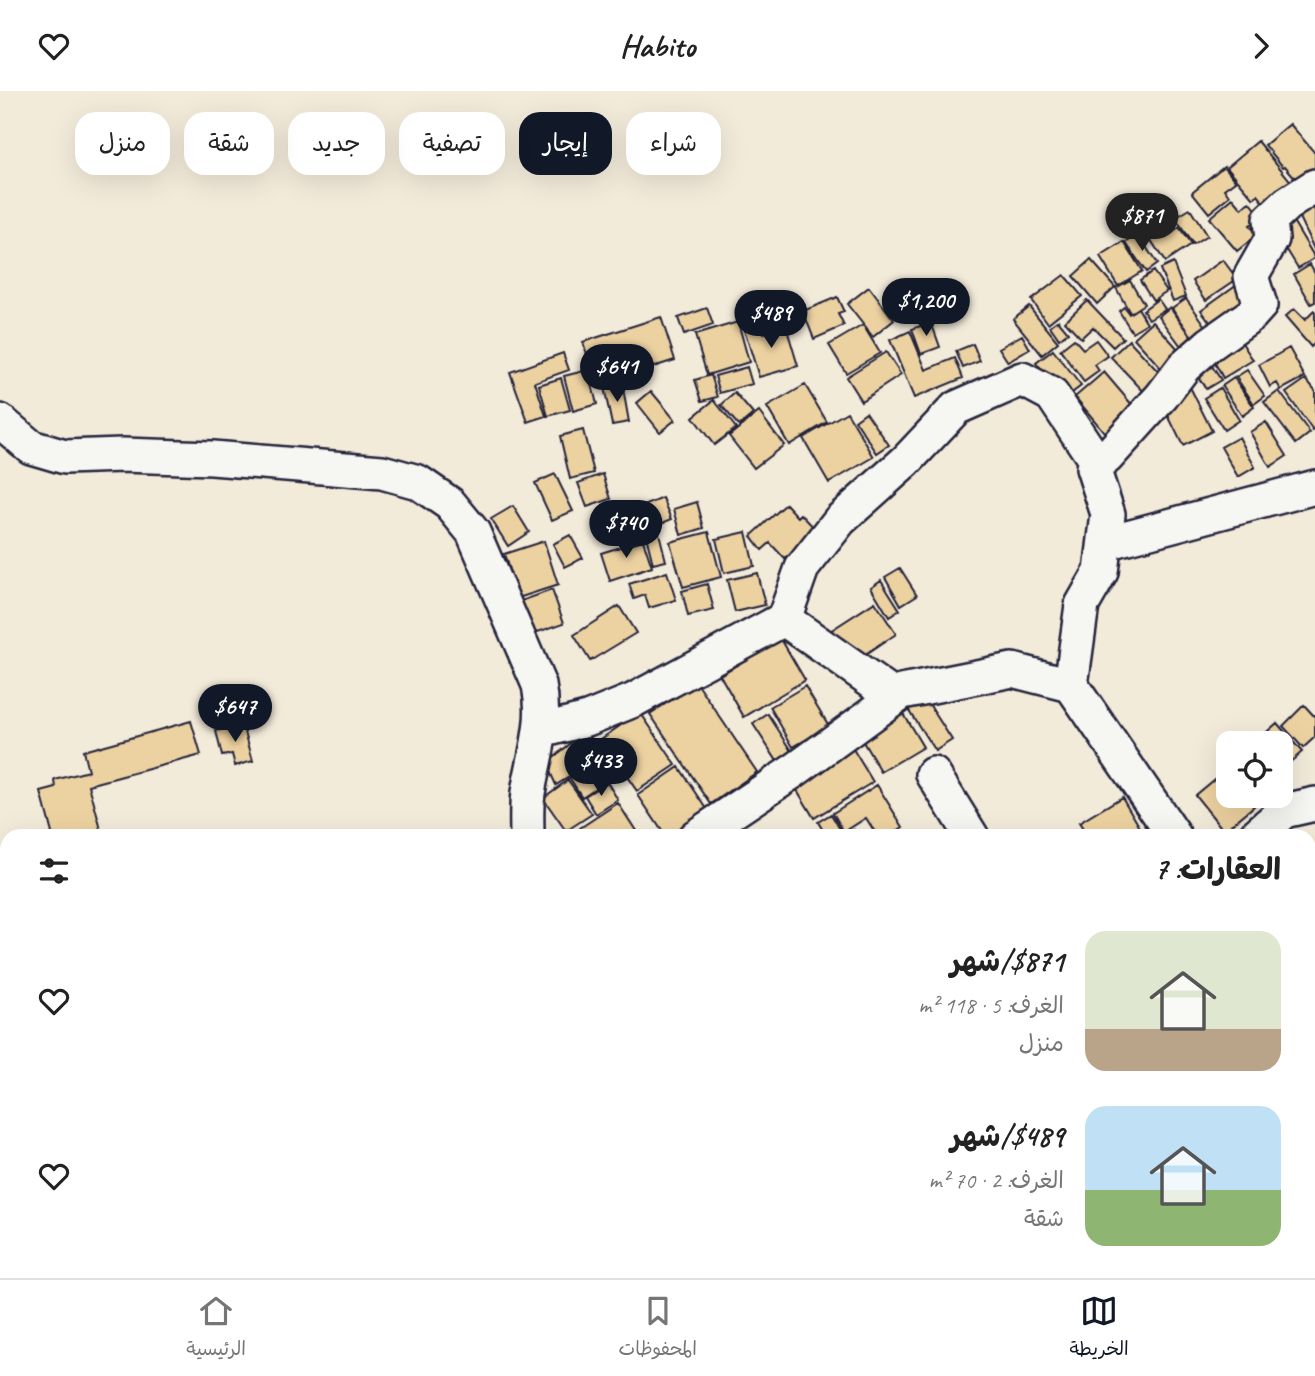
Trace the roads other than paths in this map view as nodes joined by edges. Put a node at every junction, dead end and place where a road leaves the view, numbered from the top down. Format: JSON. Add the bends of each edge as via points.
{"nodes":[{"id":1,"x":1315,"y":186,"type":"edge"},
{"id":2,"x":0,"y":421,"type":"edge"},
{"id":3,"x":1098,"y":464,"type":"junction"},
{"id":4,"x":1315,"y":487,"type":"edge"},
{"id":5,"x":1105,"y":543,"type":"junction"},
{"id":6,"x":784,"y":619,"type":"junction"},
{"id":7,"x":1071,"y":685,"type":"junction"},
{"id":8,"x":895,"y":697,"type":"junction"},
{"id":9,"x":541,"y":731,"type":"junction"},
{"id":10,"x":933,"y":774,"type":"dead end"},
{"id":11,"x":1315,"y":804,"type":"edge"},
{"id":12,"x":527,"y":829,"type":"edge"},
{"id":13,"x":707,"y":829,"type":"edge"},
{"id":14,"x":967,"y":829,"type":"edge"},
{"id":15,"x":1170,"y":829,"type":"edge"},
{"id":16,"x":1263,"y":829,"type":"edge"}],
"edges":[{"from":1,"to":3,"type":"street","via":[[1270,220],[1272,239],[1251,276],[1260,305],[1184,367]]},
{"from":2,"to":9,"type":"street","via":[[31,447],[65,457],[212,458],[382,472],[418,482],[450,504],[473,532],[539,685]]},
{"from":3,"to":5,"type":"street","via":[[1093,468],[1108,514]]},
{"from":3,"to":6,"type":"street","via":[[1052,395],[1023,379],[956,408],[840,520],[802,568]]},
{"from":4,"to":5,"type":"street"},
{"from":5,"to":7,"type":"street","via":[[1101,572],[1082,604]]},
{"from":6,"to":8,"type":"street"},
{"from":6,"to":9,"type":"street","via":[[634,700]]},
{"from":7,"to":8,"type":"street","via":[[1012,670]]},
{"from":7,"to":15,"type":"street"},
{"from":8,"to":13,"type":"street"},
{"from":9,"to":12,"type":"street","via":[[527,795]]},
{"from":10,"to":14,"type":"street"},
{"from":11,"to":16,"type":"street","via":[[1284,811]]}]}
